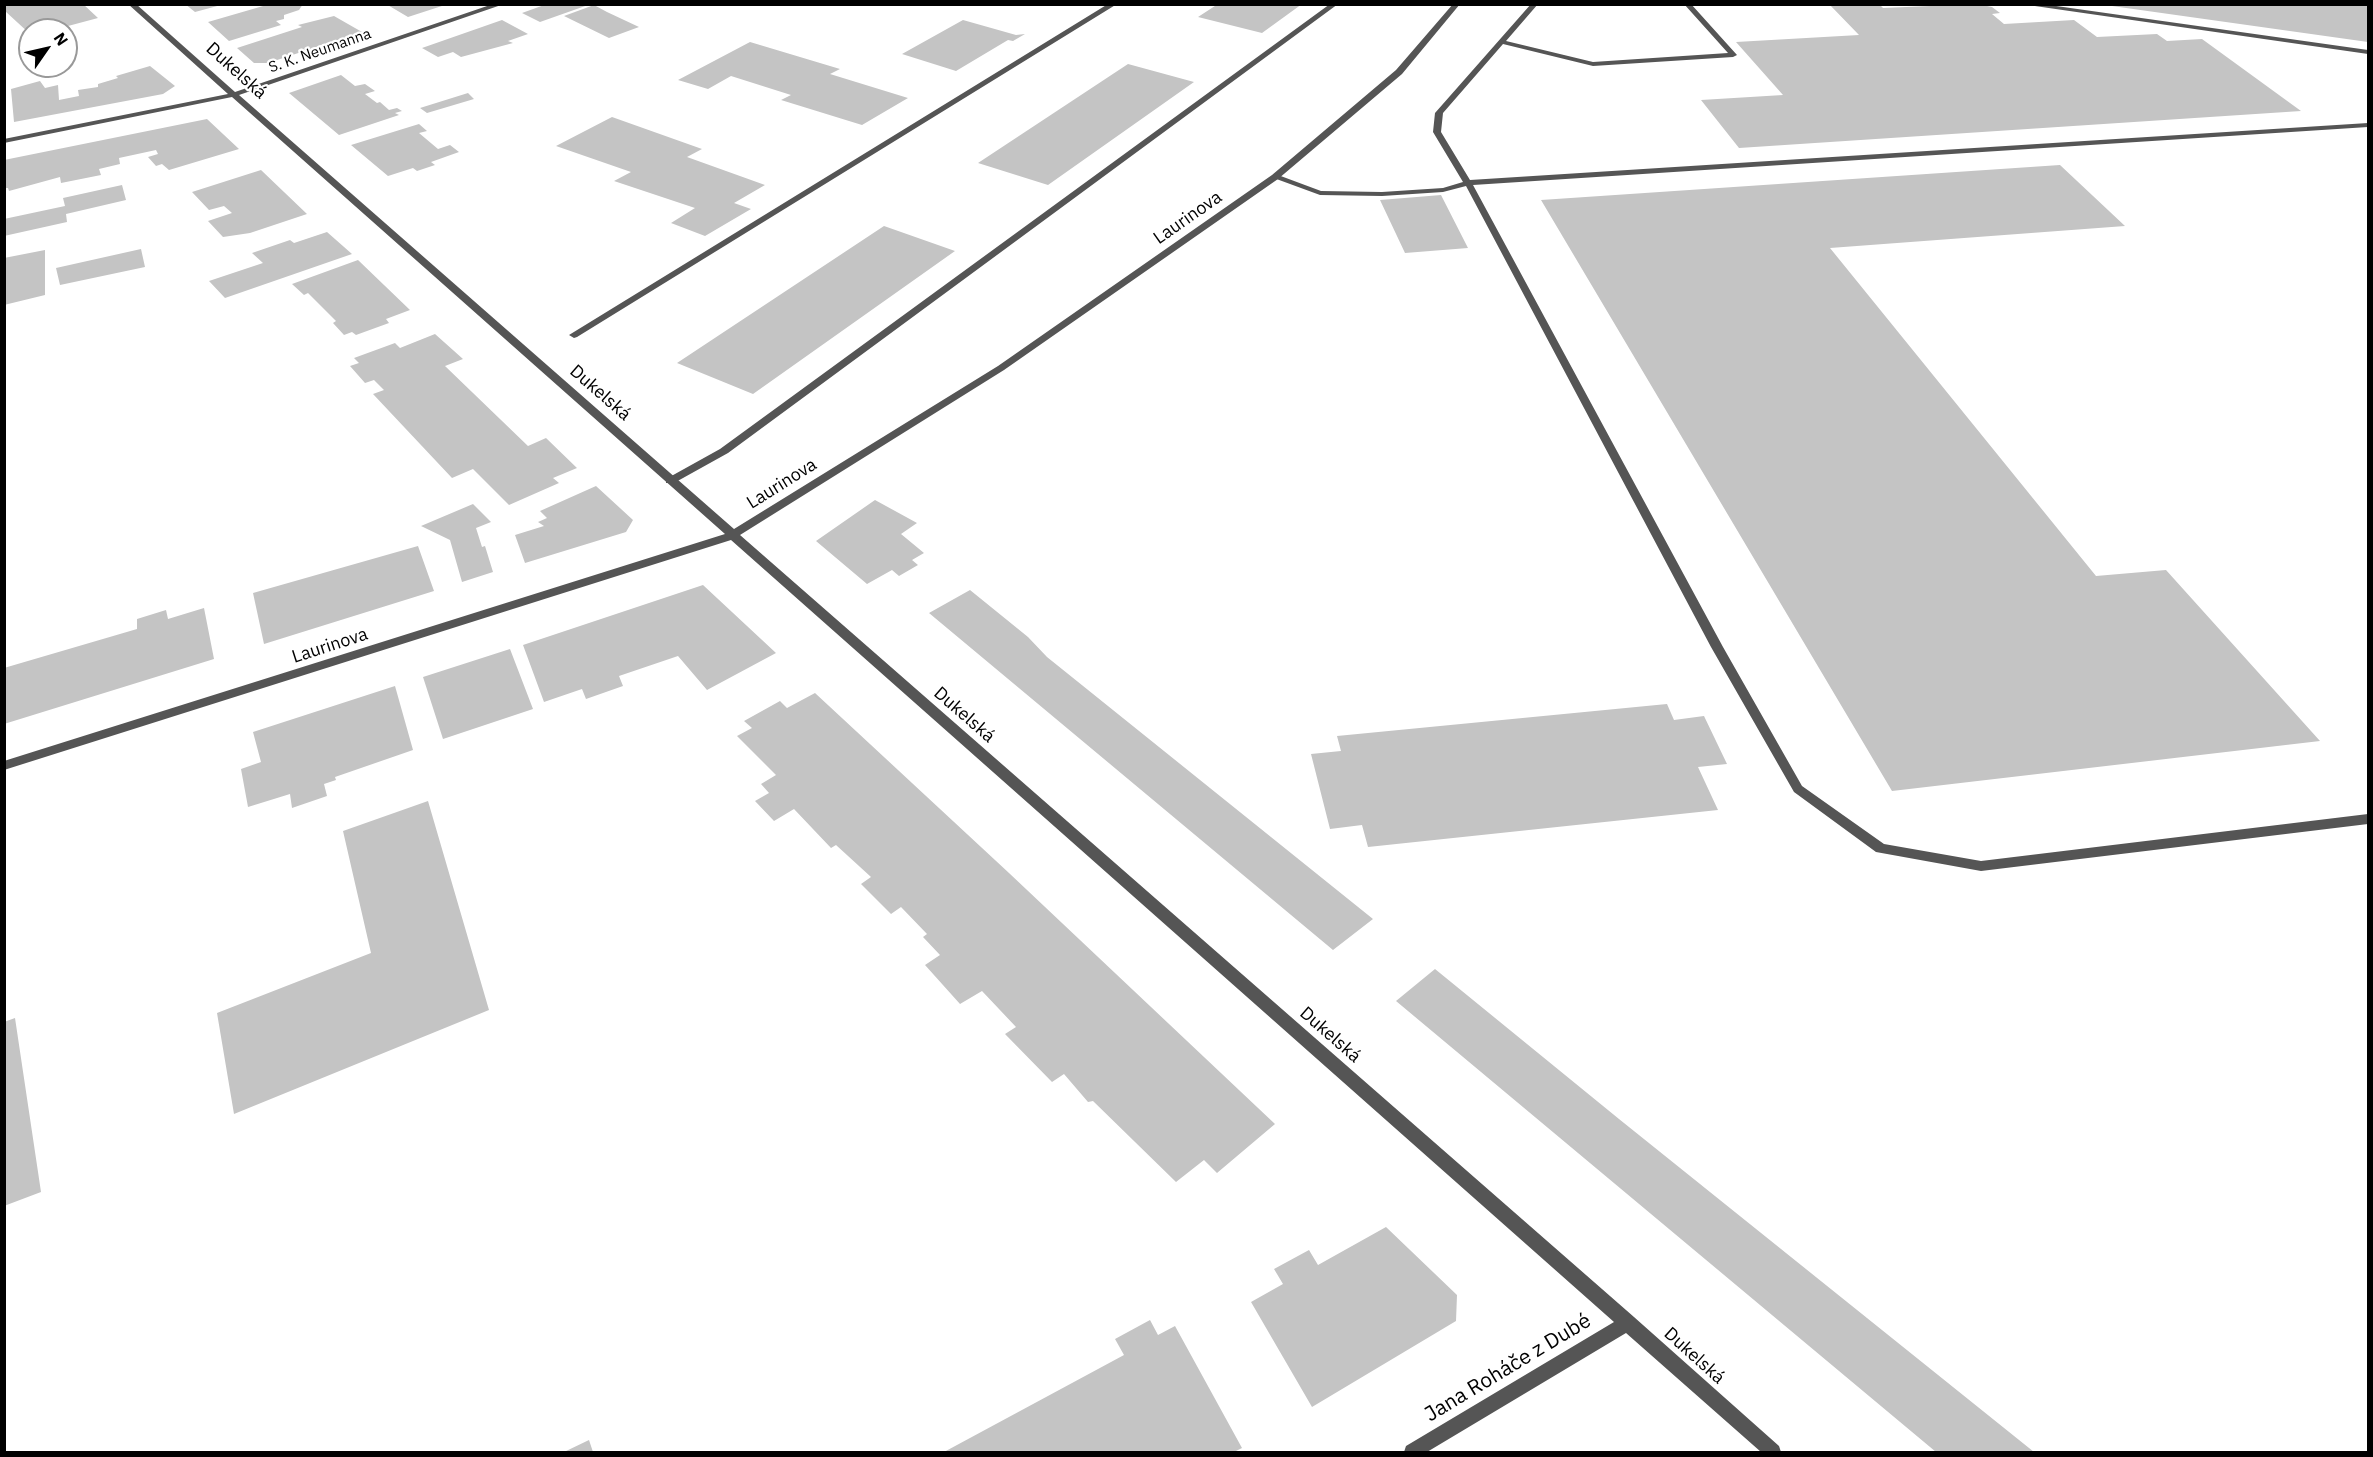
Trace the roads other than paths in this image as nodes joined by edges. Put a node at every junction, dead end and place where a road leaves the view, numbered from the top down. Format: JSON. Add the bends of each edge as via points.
{"nodes":[{"id":1,"x":131,"y":4,"type":"edge"},
{"id":2,"x":501,"y":4,"type":"edge"},
{"id":3,"x":1114,"y":4,"type":"edge"},
{"id":4,"x":1335,"y":4,"type":"edge"},
{"id":5,"x":1457,"y":4,"type":"edge"},
{"id":6,"x":1535,"y":4,"type":"edge"},
{"id":7,"x":1687,"y":4,"type":"edge"},
{"id":8,"x":2024,"y":4,"type":"edge"},
{"id":9,"x":1502,"y":42,"type":"junction"},
{"id":10,"x":2368,"y":52,"type":"edge"},
{"id":11,"x":232,"y":95,"type":"junction"},
{"id":12,"x":2368,"y":125,"type":"edge"},
{"id":13,"x":4,"y":141,"type":"edge"},
{"id":14,"x":1275,"y":177,"type":"junction"},
{"id":15,"x":1468,"y":183,"type":"junction"},
{"id":16,"x":574,"y":335,"type":"dead end"},
{"id":17,"x":670,"y":481,"type":"junction"},
{"id":18,"x":731,"y":536,"type":"junction"},
{"id":19,"x":4,"y":766,"type":"edge"},
{"id":20,"x":2368,"y":819,"type":"edge"},
{"id":21,"x":1628,"y":1323,"type":"junction"},
{"id":22,"x":1412,"y":1452,"type":"edge"},
{"id":23,"x":1773,"y":1452,"type":"edge"}],
"edges":[{"from":1,"to":11,"type":"street","name":"Dukelská"},
{"from":2,"to":11,"type":"street","name":"S. K. Neumanna"},
{"from":3,"to":16,"type":"street"},
{"from":4,"to":17,"type":"street","via":[[724,451]]},
{"from":5,"to":14,"type":"street","name":"Laurinova","via":[[1399,72]]},
{"from":6,"to":9,"type":"street"},
{"from":7,"to":9,"type":"street","via":[[1733,55],[1593,64]]},
{"from":8,"to":10,"type":"street"},
{"from":9,"to":15,"type":"street","via":[[1439,113],[1437,132]]},
{"from":11,"to":13,"type":"street","name":"S. K. Neumanna"},
{"from":11,"to":17,"type":"street","name":"Dukelská"},
{"from":12,"to":15,"type":"street"},
{"from":14,"to":15,"type":"street","via":[[1320,193],[1443,190]]},
{"from":14,"to":18,"type":"street","name":"Laurinova","via":[[1001,368]]},
{"from":15,"to":20,"type":"street","via":[[1717,647],[1798,789],[1881,848],[1981,866]]},
{"from":17,"to":18,"type":"street","name":"Dukelská"},
{"from":18,"to":19,"type":"street","name":"Laurinova"},
{"from":18,"to":21,"type":"street","name":"Dukelská"},
{"from":21,"to":22,"type":"street","name":"Jana Roháče z Dubé"},
{"from":21,"to":23,"type":"street","name":"Dukelská"}]}
